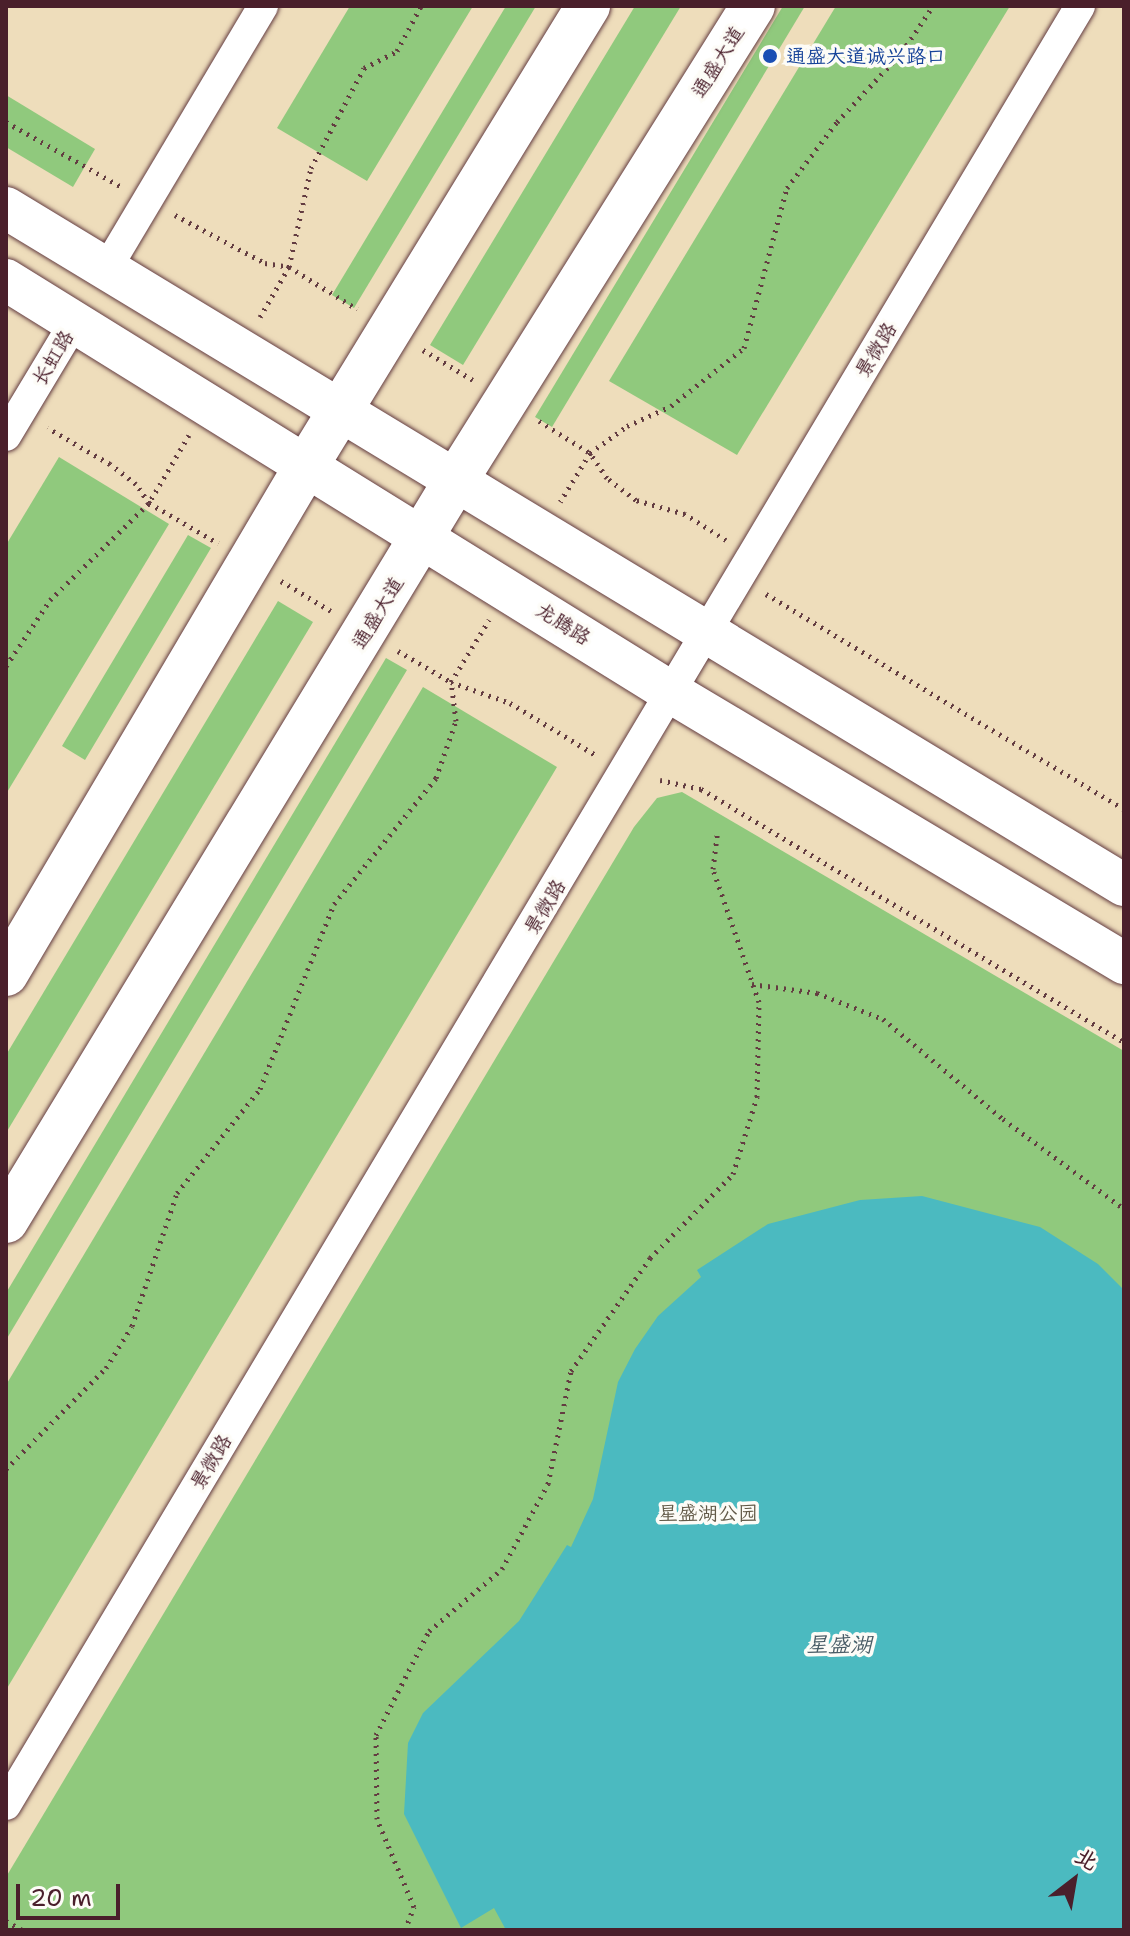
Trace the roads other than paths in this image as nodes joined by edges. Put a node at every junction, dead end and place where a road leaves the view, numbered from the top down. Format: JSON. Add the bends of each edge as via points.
{"nodes":[{"id":1,"x":263,"y":6,"type":"edge"},
{"id":2,"x":588,"y":6,"type":"edge"},
{"id":3,"x":753,"y":6,"type":"edge"},
{"id":4,"x":1080,"y":6,"type":"edge"},
{"id":5,"x":6,"y":208,"type":"edge"},
{"id":6,"x":107,"y":268,"type":"junction"},
{"id":7,"x":6,"y":280,"type":"edge"},
{"id":8,"x":75,"y":321,"type":"junction"},
{"id":9,"x":342,"y":412,"type":"junction"},
{"id":10,"x":6,"y":436,"type":"edge"},
{"id":11,"x":308,"y":463,"type":"junction"},
{"id":12,"x":456,"y":480,"type":"junction"},
{"id":13,"x":425,"y":537,"type":"junction"},
{"id":14,"x":707,"y":636,"type":"junction"},
{"id":15,"x":672,"y":693,"type":"junction"},
{"id":16,"x":1124,"y":885,"type":"edge"},
{"id":17,"x":1124,"y":963,"type":"edge"},
{"id":18,"x":6,"y":974,"type":"edge"},
{"id":19,"x":6,"y":1221,"type":"edge"},
{"id":20,"x":6,"y":1805,"type":"edge"}],
"edges":[{"from":1,"to":6,"type":"street"},
{"from":2,"to":9,"type":"main road"},
{"from":3,"to":12,"type":"main road","name":"通盛大道"},
{"from":4,"to":14,"type":"street","name":"景微路"},
{"from":5,"to":6,"type":"main road"},
{"from":6,"to":9,"type":"main road"},
{"from":7,"to":8,"type":"main road","name":"龙腾路"},
{"from":8,"to":10,"type":"street","name":"长虹路"},
{"from":8,"to":11,"type":"main road","name":"龙腾路"},
{"from":9,"to":11,"type":"main road"},
{"from":9,"to":12,"type":"main road"},
{"from":11,"to":13,"type":"main road","name":"龙腾路"},
{"from":11,"to":18,"type":"main road"},
{"from":12,"to":13,"type":"main road","name":"通盛大道"},
{"from":12,"to":14,"type":"main road"},
{"from":13,"to":15,"type":"main road","name":"龙腾路"},
{"from":13,"to":19,"type":"main road","name":"通盛大道"},
{"from":14,"to":15,"type":"street","name":"景微路"},
{"from":14,"to":16,"type":"main road"},
{"from":15,"to":17,"type":"main road","name":"龙腾路"},
{"from":15,"to":20,"type":"street","name":"景微路"}]}
